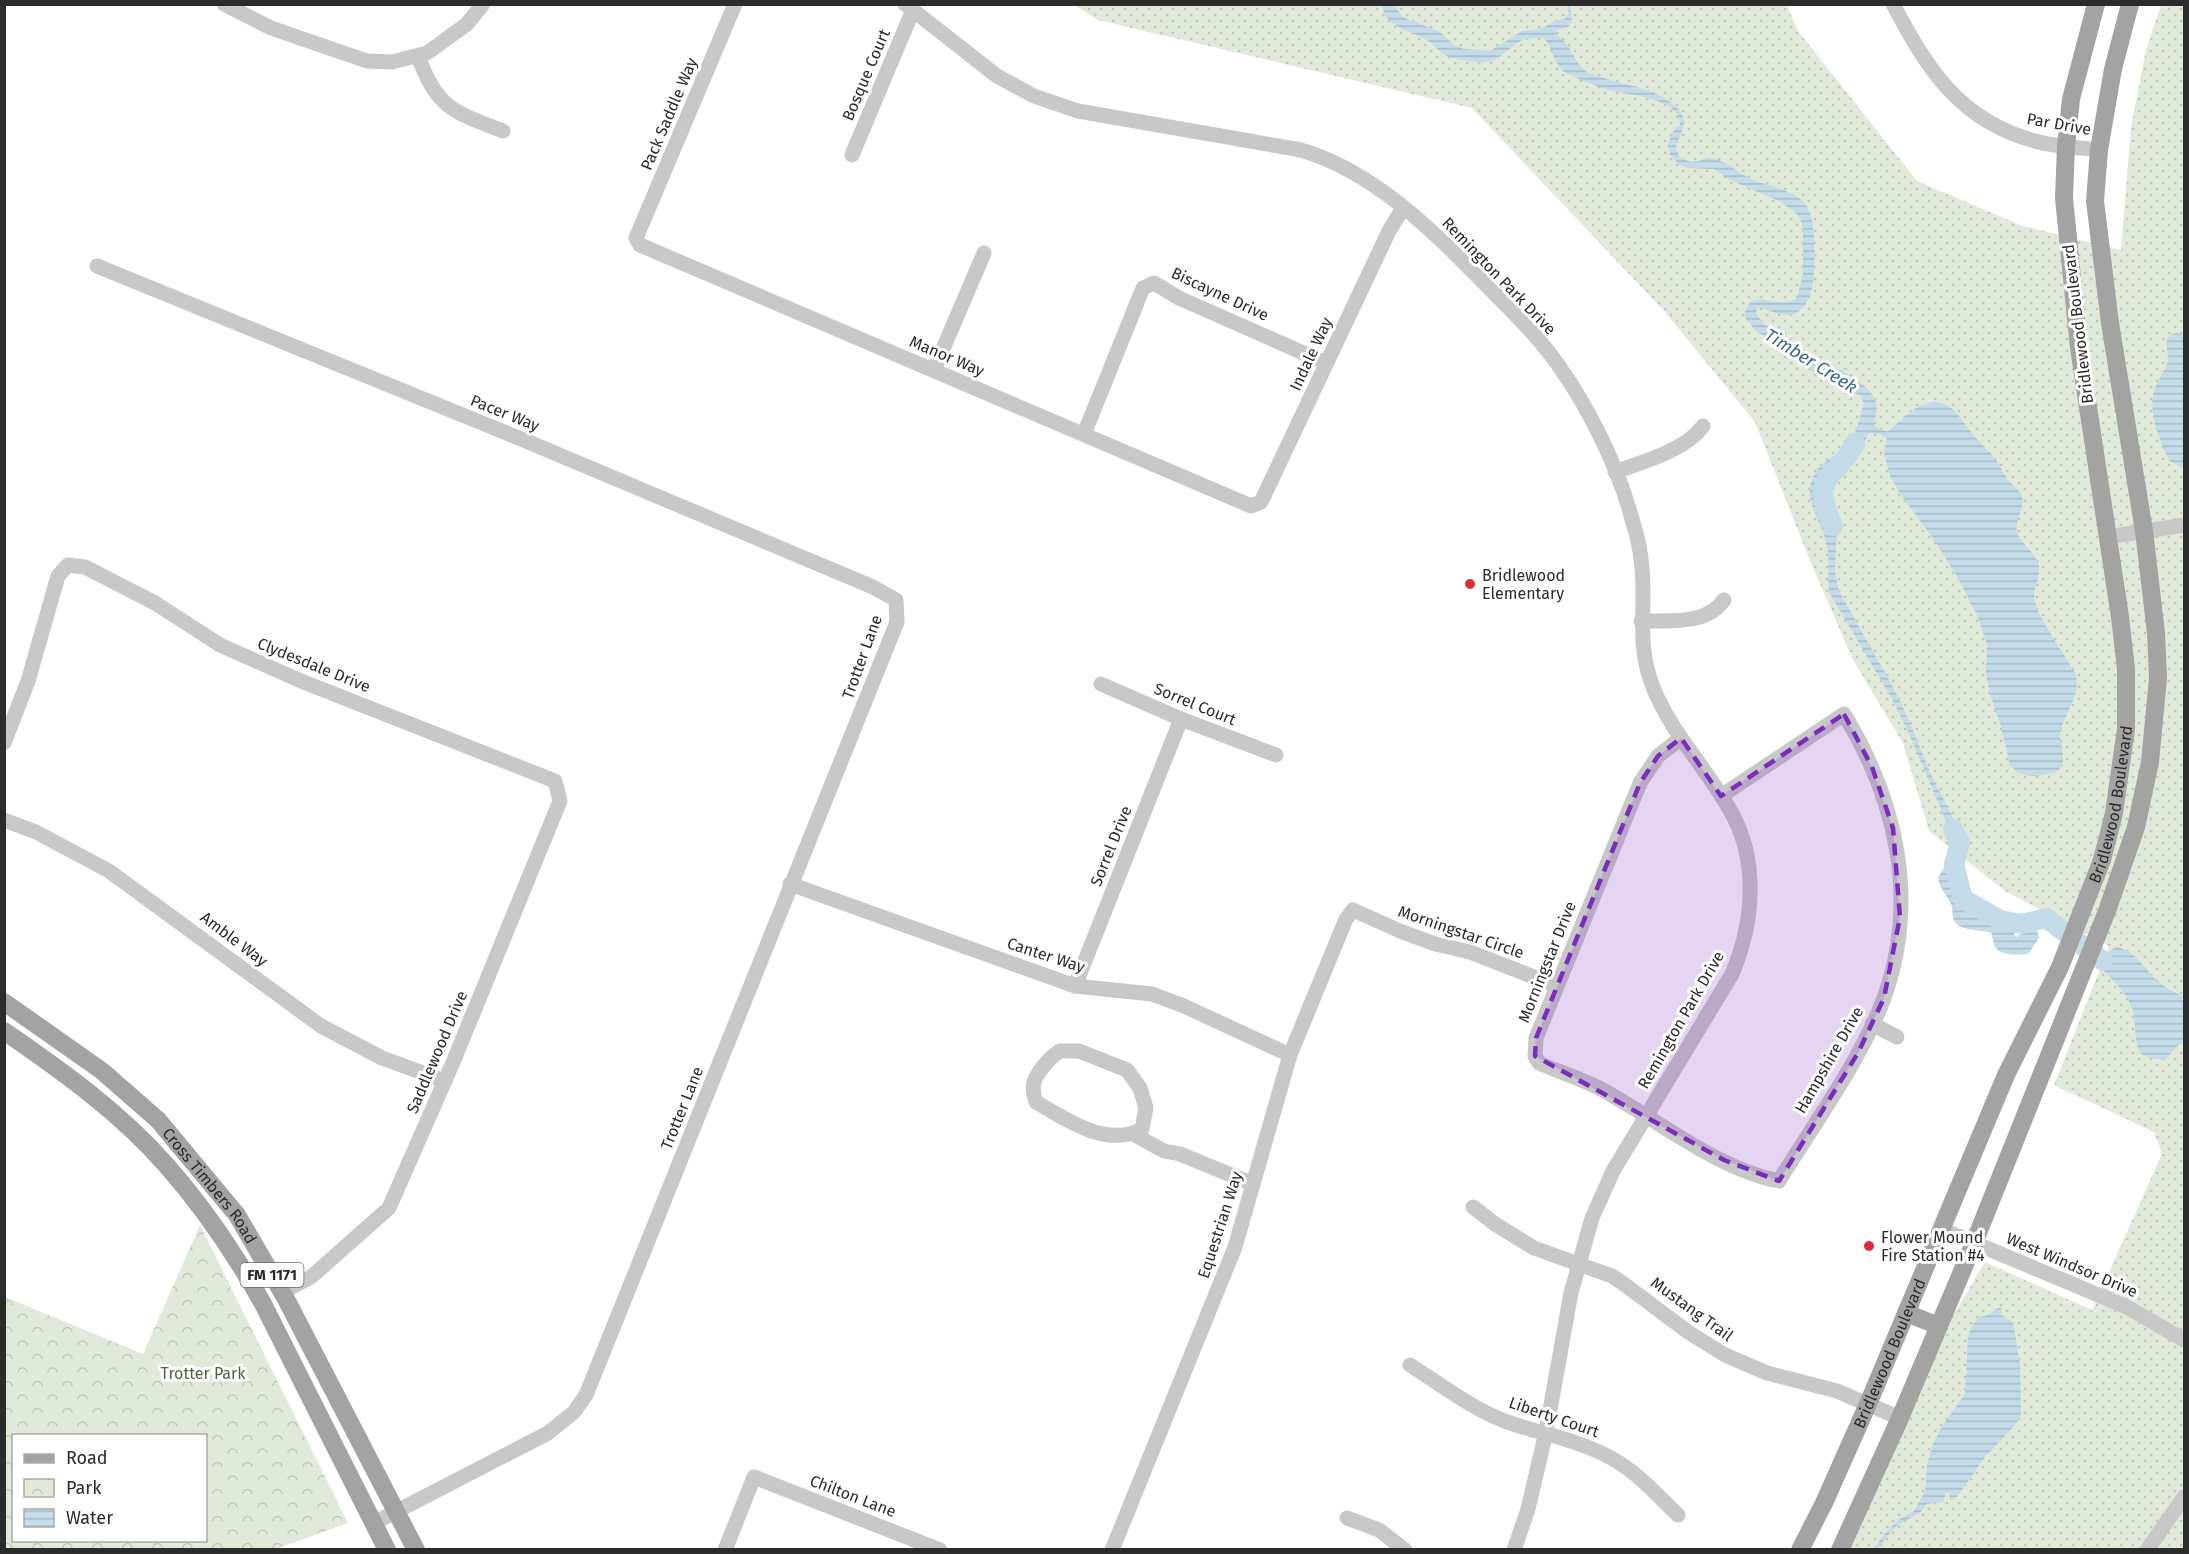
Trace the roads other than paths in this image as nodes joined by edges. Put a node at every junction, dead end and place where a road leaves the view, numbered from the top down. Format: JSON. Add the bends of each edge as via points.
{"nodes":[{"id":1,"x":224,"y":4,"type":"edge"},
{"id":2,"x":483,"y":4,"type":"edge"},
{"id":3,"x":735,"y":4,"type":"edge"},
{"id":4,"x":1893,"y":4,"type":"edge"},
{"id":5,"x":2096,"y":4,"type":"edge"},
{"id":6,"x":2130,"y":4,"type":"edge"},
{"id":7,"x":909,"y":7,"type":"edge"},
{"id":8,"x":418,"y":56,"type":"junction"},
{"id":9,"x":503,"y":131,"type":"dead end"},
{"id":10,"x":2066,"y":146,"type":"junction"},
{"id":11,"x":2099,"y":150,"type":"junction"},
{"id":12,"x":852,"y":155,"type":"dead end"},
{"id":13,"x":1402,"y":208,"type":"junction"},
{"id":14,"x":636,"y":238,"type":"joint"},
{"id":15,"x":984,"y":253,"type":"dead end"},
{"id":16,"x":98,"y":266,"type":"dead end"},
{"id":17,"x":1326,"y":363,"type":"junction"},
{"id":18,"x":934,"y":370,"type":"junction"},
{"id":19,"x":1703,"y":426,"type":"dead end"},
{"id":20,"x":1084,"y":434,"type":"junction"},
{"id":21,"x":1615,"y":472,"type":"junction"},
{"id":22,"x":1247,"y":504,"type":"joint"},
{"id":23,"x":2184,"y":525,"type":"edge"},
{"id":24,"x":2144,"y":531,"type":"junction"},
{"id":25,"x":2108,"y":537,"type":"junction"},
{"id":26,"x":896,"y":600,"type":"joint"},
{"id":27,"x":1724,"y":600,"type":"dead end"},
{"id":28,"x":1641,"y":621,"type":"junction"},
{"id":29,"x":1101,"y":684,"type":"dead end"},
{"id":30,"x":9,"y":717,"type":"edge"},
{"id":31,"x":1181,"y":718,"type":"junction"},
{"id":32,"x":1681,"y":738,"type":"junction"},
{"id":33,"x":4,"y":743,"type":"edge"},
{"id":34,"x":1276,"y":755,"type":"dead end"},
{"id":35,"x":555,"y":781,"type":"joint"},
{"id":36,"x":1721,"y":796,"type":"junction"},
{"id":37,"x":4,"y":820,"type":"edge"},
{"id":38,"x":790,"y":884,"type":"junction"},
{"id":39,"x":1353,"y":910,"type":"joint"},
{"id":40,"x":1557,"y":986,"type":"junction"},
{"id":41,"x":1075,"y":987,"type":"junction"},
{"id":42,"x":4,"y":1002,"type":"edge"},
{"id":43,"x":1872,"y":1024,"type":"junction"},
{"id":44,"x":4,"y":1031,"type":"edge"},
{"id":45,"x":1897,"y":1037,"type":"dead end"},
{"id":46,"x":1290,"y":1055,"type":"junction"},
{"id":47,"x":445,"y":1081,"type":"junction"},
{"id":48,"x":1646,"y":1115,"type":"junction"},
{"id":49,"x":1133,"y":1134,"type":"junction"},
{"id":50,"x":1779,"y":1181,"type":"joint"},
{"id":51,"x":1253,"y":1184,"type":"junction"},
{"id":52,"x":1473,"y":1207,"type":"dead end"},
{"id":53,"x":1941,"y":1229,"type":"junction"},
{"id":54,"x":1974,"y":1243,"type":"junction"},
{"id":55,"x":1578,"y":1265,"type":"junction"},
{"id":56,"x":282,"y":1292,"type":"junction"},
{"id":57,"x":1906,"y":1313,"type":"junction"},
{"id":58,"x":1939,"y":1326,"type":"junction"},
{"id":59,"x":2184,"y":1340,"type":"edge"},
{"id":60,"x":1410,"y":1365,"type":"dead end"},
{"id":61,"x":1868,"y":1404,"type":"junction"},
{"id":62,"x":1900,"y":1418,"type":"junction"},
{"id":63,"x":1546,"y":1432,"type":"junction"},
{"id":64,"x":2184,"y":1497,"type":"edge"},
{"id":65,"x":397,"y":1512,"type":"junction"},
{"id":66,"x":1678,"y":1515,"type":"dead end"},
{"id":67,"x":1347,"y":1518,"type":"dead end"},
{"id":68,"x":374,"y":1523,"type":"junction"},
{"id":69,"x":387,"y":1550,"type":"edge"},
{"id":70,"x":416,"y":1550,"type":"edge"},
{"id":71,"x":724,"y":1550,"type":"edge"},
{"id":72,"x":940,"y":1550,"type":"edge"},
{"id":73,"x":1112,"y":1550,"type":"edge"},
{"id":74,"x":1405,"y":1550,"type":"edge"},
{"id":75,"x":1514,"y":1550,"type":"edge"},
{"id":76,"x":1800,"y":1550,"type":"edge"},
{"id":77,"x":1840,"y":1550,"type":"edge"},
{"id":78,"x":2146,"y":1550,"type":"edge"}],
"edges":[{"from":1,"to":8,"type":"street","via":[[271,28],[367,61],[392,62]]},
{"from":2,"to":8,"type":"street","via":[[468,24]]},
{"from":3,"to":14,"type":"street","name":"Pack Saddle Way"},
{"from":4,"to":10,"type":"street","name":"Par Drive","via":[[1920,54],[1964,106],[2014,134]]},
{"from":5,"to":10,"type":"main road","name":"Bridlewood Boulevard","via":[[2071,99]]},
{"from":6,"to":11,"type":"main road","name":"Bridlewood Boulevard","via":[[2113,69]]},
{"from":7,"to":12,"type":"street","name":"Bosque Court"},
{"from":7,"to":13,"type":"street","name":"Remington Park Drive","via":[[997,75],[1034,96],[1078,111],[1308,152],[1373,184]]},
{"from":8,"to":9,"type":"street","via":[[432,89],[444,104]]},
{"from":10,"to":11,"type":"street","name":"Par Drive"},
{"from":10,"to":25,"type":"main road","name":"Bridlewood Boulevard","via":[[2064,198],[2079,348]]},
{"from":11,"to":24,"type":"main road","name":"Bridlewood Boulevard","via":[[2095,201],[2101,254]]},
{"from":13,"to":17,"type":"street","name":"Indale Way"},
{"from":13,"to":21,"type":"street","name":"Remington Park Drive","via":[[1458,255],[1557,364],[1592,421]]},
{"from":14,"to":18,"type":"street","name":"Manor Way","via":[[652,251]]},
{"from":15,"to":18,"type":"street"},
{"from":16,"to":26,"type":"street","name":"Pacer Way","via":[[547,450]]},
{"from":17,"to":20,"type":"street","name":"Biscayne Drive","via":[[1179,298],[1154,283],[1148,284],[1143,288]]},
{"from":17,"to":22,"type":"street","name":"Indale Way","via":[[1261,502]]},
{"from":18,"to":20,"type":"street","name":"Manor Way"},
{"from":19,"to":21,"type":"street","via":[[1696,437],[1675,448]]},
{"from":20,"to":22,"type":"street","name":"Manor Way"},
{"from":21,"to":28,"type":"street","name":"Remington Park Drive","via":[[1633,520],[1640,553]]},
{"from":23,"to":24,"type":"street"},
{"from":24,"to":25,"type":"street"},
{"from":24,"to":54,"type":"main road","name":"Bridlewood Boulevard","via":[[2158,656],[2154,739],[2136,827],[2107,911]]},
{"from":25,"to":53,"type":"main road","name":"Bridlewood Boulevard","via":[[2126,669],[2126,729],[2110,830],[2087,902],[2060,967],[2015,1057]]},
{"from":26,"to":38,"type":"street","name":"Trotter Lane","via":[[897,622]]},
{"from":27,"to":28,"type":"street","via":[[1707,616]]},
{"from":28,"to":32,"type":"street","name":"Remington Park Drive","via":[[1643,657],[1652,685],[1662,710]]},
{"from":29,"to":31,"type":"street","name":"Sorrel Court"},
{"from":30,"to":33,"type":"street"},
{"from":30,"to":35,"type":"street","name":"Clydesdale Drive","via":[[28,681],[58,576],[69,565],[85,567],[155,603],[220,645]]},
{"from":31,"to":34,"type":"street","name":"Sorrel Court"},
{"from":31,"to":41,"type":"street","name":"Sorrel Drive"},
{"from":32,"to":36,"type":"street","name":"Remington Park Drive"},
{"from":32,"to":40,"type":"street","name":"Morningstar Drive","via":[[1658,756],[1643,775]]},
{"from":35,"to":47,"type":"street","name":"Saddlewood Drive","via":[[560,801]]},
{"from":36,"to":43,"type":"street","name":"Hampshire Drive","via":[[1844,714],[1885,797],[1899,859],[1897,947],[1884,998]]},
{"from":36,"to":48,"type":"street","name":"Remington Park Drive","via":[[1741,833],[1747,859],[1750,897],[1745,937],[1721,993]]},
{"from":37,"to":47,"type":"street","name":"Amble Way","via":[[36,832],[109,871],[321,1026],[382,1058]]},
{"from":38,"to":41,"type":"street","name":"Canter Way"},
{"from":38,"to":65,"type":"street","name":"Trotter Lane","via":[[586,1395],[574,1412],[548,1433]]},
{"from":39,"to":40,"type":"street","name":"Morningstar Circle","via":[[1400,931],[1470,952]]},
{"from":39,"to":46,"type":"street","name":"Equestrian Way","via":[[1341,930]]},
{"from":40,"to":48,"type":"street","name":"Morningstar Drive","via":[[1536,1038],[1534,1056],[1539,1063],[1597,1087]]},
{"from":41,"to":46,"type":"street","name":"Canter Way","via":[[1152,994]]},
{"from":42,"to":56,"type":"main road","name":"Cross Timbers Road","number":"FM 1171","via":[[102,1071],[158,1120],[237,1215]]},
{"from":43,"to":45,"type":"street"},
{"from":43,"to":50,"type":"street","name":"Hampshire Drive"},
{"from":44,"to":68,"type":"main road","name":"Cross Timbers Road","number":"FM 1171","via":[[125,1124],[201,1207],[262,1302]]},
{"from":46,"to":51,"type":"street","name":"Equestrian Way"},
{"from":47,"to":56,"type":"street","name":"Saddlewood Drive","via":[[389,1208],[311,1277]]},
{"from":48,"to":50,"type":"street","name":"Morningstar Drive","via":[[1724,1160]]},
{"from":48,"to":55,"type":"street","name":"Remington Park Drive","via":[[1600,1198]]},
{"from":49,"to":49,"type":"street","via":[[1142,1129],[1146,1108],[1140,1088],[1127,1070],[1079,1051],[1052,1055],[1034,1083],[1036,1102],[1069,1122],[1107,1136]]},
{"from":49,"to":51,"type":"street","via":[[1164,1151]]},
{"from":51,"to":73,"type":"street","name":"Equestrian Way","via":[[1235,1247]]},
{"from":52,"to":55,"type":"street","name":"Mustang Trail","via":[[1517,1239]]},
{"from":53,"to":54,"type":"street","name":"West Windsor Drive"},
{"from":53,"to":57,"type":"main road","name":"Bridlewood Boulevard"},
{"from":54,"to":58,"type":"main road","name":"Bridlewood Boulevard"},
{"from":54,"to":59,"type":"street","name":"West Windsor Drive","via":[[2127,1308]]},
{"from":55,"to":61,"type":"street","name":"Mustang Trail","via":[[1612,1276],[1725,1355]]},
{"from":55,"to":63,"type":"street","name":"Remington Park Drive"},
{"from":56,"to":65,"type":"main road","name":"Cross Timbers Road","number":"FM 1171"},
{"from":57,"to":58,"type":"main road"},
{"from":57,"to":61,"type":"main road","name":"Bridlewood Boulevard"},
{"from":58,"to":62,"type":"main road","name":"Bridlewood Boulevard"},
{"from":60,"to":63,"type":"street","name":"Liberty Court","via":[[1470,1404],[1513,1424]]},
{"from":61,"to":62,"type":"street","name":"Mustang Trail"},
{"from":61,"to":76,"type":"main road","name":"Bridlewood Boulevard"},
{"from":62,"to":77,"type":"main road","name":"Bridlewood Boulevard"},
{"from":63,"to":66,"type":"street","name":"Liberty Court","via":[[1615,1460]]},
{"from":63,"to":75,"type":"street","name":"Remington Park Drive"},
{"from":64,"to":78,"type":"street"},
{"from":65,"to":68,"type":"street","name":"Trotter Lane"},
{"from":65,"to":70,"type":"main road","name":"Cross Timbers Road","number":"FM 1171"},
{"from":67,"to":74,"type":"street","via":[[1379,1530]]},
{"from":68,"to":69,"type":"main road","name":"Cross Timbers Road","number":"FM 1171"},
{"from":71,"to":72,"type":"street","name":"Chilton Lane","via":[[754,1477]]}]}
